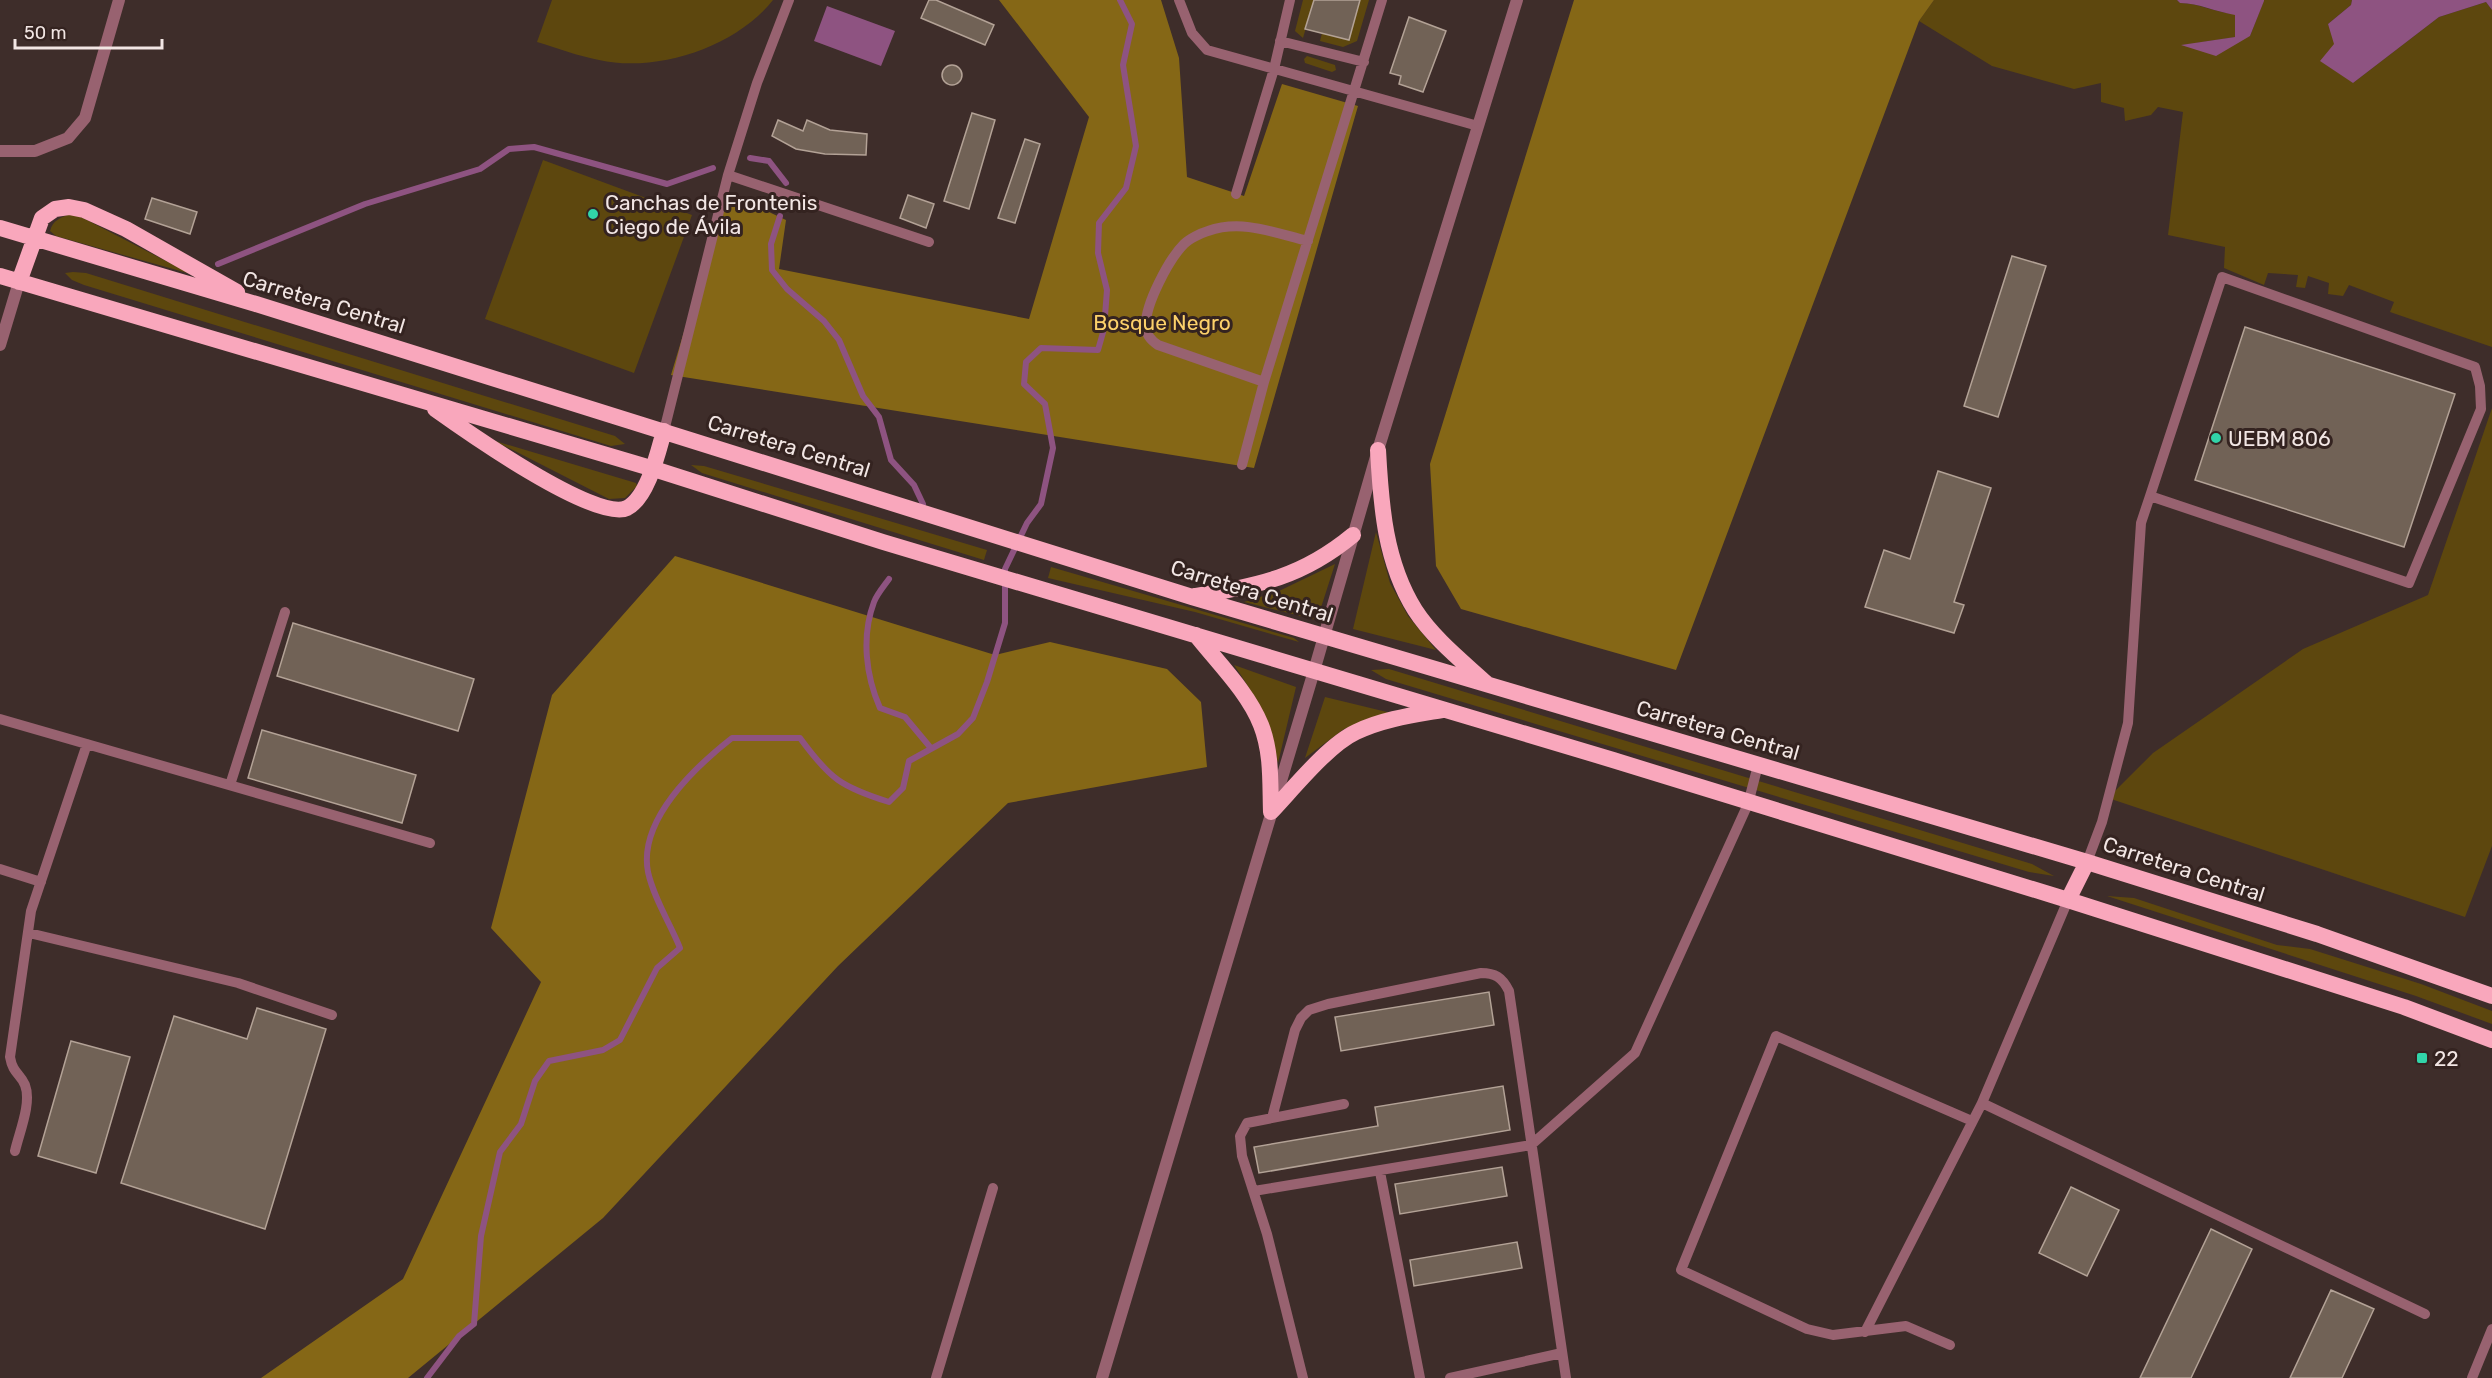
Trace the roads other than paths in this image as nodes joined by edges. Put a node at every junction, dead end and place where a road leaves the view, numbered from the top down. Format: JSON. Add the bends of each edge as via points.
{"nodes":[{"id":1,"x":119,"y":0,"type":"edge"},
{"id":2,"x":789,"y":0,"type":"edge"},
{"id":3,"x":1179,"y":0,"type":"edge"},
{"id":4,"x":1290,"y":0,"type":"edge"},
{"id":5,"x":1382,"y":0,"type":"edge"},
{"id":6,"x":1517,"y":0,"type":"edge"},
{"id":7,"x":1280,"y":41,"type":"junction"},
{"id":8,"x":1364,"y":62,"type":"junction"},
{"id":9,"x":1274,"y":69,"type":"junction"},
{"id":10,"x":1355,"y":92,"type":"junction"},
{"id":11,"x":1478,"y":126,"type":"junction"},
{"id":12,"x":0,"y":151,"type":"edge"},
{"id":13,"x":728,"y":175,"type":"junction"},
{"id":14,"x":1236,"y":194,"type":"dead end"},
{"id":15,"x":0,"y":228,"type":"edge"},
{"id":16,"x":35,"y":238,"type":"junction"},
{"id":17,"x":1308,"y":241,"type":"junction"},
{"id":18,"x":929,"y":242,"type":"dead end"},
{"id":19,"x":0,"y":276,"type":"edge"},
{"id":20,"x":20,"y":282,"type":"junction"},
{"id":21,"x":255,"y":304,"type":"junction"},
{"id":22,"x":0,"y":345,"type":"edge"},
{"id":23,"x":1264,"y":382,"type":"junction"},
{"id":24,"x":425,"y":401,"type":"junction"},
{"id":25,"x":664,"y":431,"type":"junction"},
{"id":26,"x":1378,"y":450,"type":"junction"},
{"id":27,"x":1242,"y":465,"type":"dead end"},
{"id":28,"x":654,"y":469,"type":"junction"},
{"id":29,"x":2150,"y":496,"type":"junction"},
{"id":30,"x":1353,"y":535,"type":"junction"},
{"id":31,"x":1192,"y":597,"type":"junction"},
{"id":32,"x":285,"y":612,"type":"dead end"},
{"id":33,"x":1196,"y":635,"type":"junction"},
{"id":34,"x":1323,"y":636,"type":"junction"},
{"id":35,"x":1314,"y":670,"type":"junction"},
{"id":36,"x":1491,"y":688,"type":"junction"},
{"id":37,"x":1446,"y":709,"type":"junction"},
{"id":38,"x":0,"y":719,"type":"edge"},
{"id":39,"x":87,"y":744,"type":"junction"},
{"id":40,"x":1758,"y":765,"type":"junction"},
{"id":41,"x":230,"y":785,"type":"junction"},
{"id":42,"x":1748,"y":804,"type":"junction"},
{"id":43,"x":1271,"y":812,"type":"junction"},
{"id":44,"x":430,"y":843,"type":"dead end"},
{"id":45,"x":2087,"y":862,"type":"junction"},
{"id":46,"x":0,"y":869,"type":"edge"},
{"id":47,"x":41,"y":882,"type":"junction"},
{"id":48,"x":2068,"y":900,"type":"junction"},
{"id":49,"x":29,"y":933,"type":"junction"},
{"id":50,"x":2492,"y":996,"type":"edge"},
{"id":51,"x":332,"y":1015,"type":"dead end"},
{"id":52,"x":2492,"y":1040,"type":"edge"},
{"id":53,"x":1982,"y":1103,"type":"junction"},
{"id":54,"x":1344,"y":1104,"type":"dead end"},
{"id":55,"x":1272,"y":1118,"type":"junction"},
{"id":56,"x":1972,"y":1121,"type":"junction"},
{"id":57,"x":1532,"y":1145,"type":"junction"},
{"id":58,"x":15,"y":1151,"type":"dead end"},
{"id":59,"x":1380,"y":1172,"type":"junction"},
{"id":60,"x":993,"y":1188,"type":"dead end"},
{"id":61,"x":1254,"y":1191,"type":"junction"},
{"id":62,"x":2425,"y":1314,"type":"dead end"},
{"id":63,"x":2492,"y":1331,"type":"edge"},
{"id":64,"x":1865,"y":1332,"type":"junction"},
{"id":65,"x":1950,"y":1345,"type":"dead end"},
{"id":66,"x":1562,"y":1353,"type":"junction"},
{"id":67,"x":936,"y":1378,"type":"edge"},
{"id":68,"x":1102,"y":1378,"type":"edge"},
{"id":69,"x":1303,"y":1378,"type":"edge"},
{"id":70,"x":1420,"y":1378,"type":"edge"},
{"id":71,"x":1450,"y":1378,"type":"edge"},
{"id":72,"x":1566,"y":1378,"type":"edge"},
{"id":73,"x":2472,"y":1378,"type":"edge"}],
"edges":[{"from":1,"to":12,"type":"street","via":[[85,118],[68,138],[35,151]]},
{"from":2,"to":13,"type":"lane"},
{"from":3,"to":9,"type":"lane","via":[[1192,33],[1207,51]]},
{"from":4,"to":7,"type":"lane"},
{"from":5,"to":8,"type":"lane"},
{"from":6,"to":11,"type":"street"},
{"from":7,"to":8,"type":"lane"},
{"from":7,"to":9,"type":"lane"},
{"from":8,"to":10,"type":"lane"},
{"from":9,"to":10,"type":"lane"},
{"from":9,"to":14,"type":"lane"},
{"from":10,"to":11,"type":"lane"},
{"from":10,"to":17,"type":"lane"},
{"from":11,"to":26,"type":"street"},
{"from":13,"to":18,"type":"lane"},
{"from":13,"to":25,"type":"lane"},
{"from":15,"to":16,"type":"highway","name":"Carretera Central"},
{"from":16,"to":20,"type":"highway"},
{"from":16,"to":21,"type":"highway","name":"Carretera Central"},
{"from":16,"to":21,"type":"highway","via":[[42,218],[55,209],[84,210],[201,270]]},
{"from":17,"to":23,"type":"lane"},
{"from":17,"to":23,"type":"lane","via":[[1240,224],[1209,230],[1185,243],[1167,268],[1147,313],[1146,330],[1150,340],[1158,345]]},
{"from":19,"to":20,"type":"highway"},
{"from":20,"to":22,"type":"street"},
{"from":20,"to":24,"type":"highway"},
{"from":21,"to":25,"type":"highway","name":"Carretera Central"},
{"from":23,"to":27,"type":"lane"},
{"from":24,"to":28,"type":"highway"},
{"from":24,"to":28,"type":"highway","via":[[500,456],[606,509],[626,509]]},
{"from":25,"to":28,"type":"highway"},
{"from":25,"to":31,"type":"highway","name":"Carretera Central"},
{"from":26,"to":30,"type":"street"},
{"from":26,"to":36,"type":"highway","via":[[1381,508],[1393,565],[1416,611]]},
{"from":28,"to":33,"type":"highway"},
{"from":29,"to":29,"type":"lane","via":[[2222,277],[2475,367],[2481,409],[2409,583]]},
{"from":29,"to":45,"type":"lane","via":[[2141,523],[2128,723],[2102,822]]},
{"from":30,"to":31,"type":"highway","via":[[1328,556],[1291,574]]},
{"from":30,"to":34,"type":"street"},
{"from":31,"to":34,"type":"highway","name":"Carretera Central"},
{"from":32,"to":41,"type":"lane"},
{"from":33,"to":35,"type":"highway"},
{"from":33,"to":43,"type":"highway","via":[[1242,692],[1261,724],[1270,759]]},
{"from":34,"to":35,"type":"street"},
{"from":34,"to":36,"type":"highway","name":"Carretera Central"},
{"from":35,"to":37,"type":"highway"},
{"from":35,"to":43,"type":"street"},
{"from":36,"to":40,"type":"highway","name":"Carretera Central"},
{"from":37,"to":42,"type":"highway"},
{"from":37,"to":43,"type":"highway","via":[[1393,719],[1354,733],[1324,757]]},
{"from":38,"to":39,"type":"lane"},
{"from":39,"to":41,"type":"lane"},
{"from":39,"to":47,"type":"lane"},
{"from":40,"to":42,"type":"lane"},
{"from":40,"to":45,"type":"highway","name":"Carretera Central"},
{"from":41,"to":44,"type":"lane"},
{"from":42,"to":48,"type":"highway"},
{"from":42,"to":57,"type":"lane","via":[[1635,1053]]},
{"from":43,"to":68,"type":"street"},
{"from":45,"to":48,"type":"highway"},
{"from":45,"to":50,"type":"highway","name":"Carretera Central","via":[[2317,934]]},
{"from":46,"to":47,"type":"lane"},
{"from":47,"to":49,"type":"lane","via":[[31,911]]},
{"from":48,"to":52,"type":"highway"},
{"from":48,"to":53,"type":"lane"},
{"from":49,"to":51,"type":"lane","via":[[237,983]]},
{"from":49,"to":58,"type":"lane","via":[[10,1057],[12,1070],[24,1082],[28,1094]]},
{"from":53,"to":56,"type":"lane"},
{"from":53,"to":62,"type":"lane"},
{"from":54,"to":55,"type":"lane"},
{"from":55,"to":57,"type":"lane","via":[[1295,1030],[1309,1010],[1481,972],[1493,973],[1504,980],[1509,991]]},
{"from":55,"to":61,"type":"lane","via":[[1247,1123],[1240,1136]]},
{"from":56,"to":64,"type":"lane"},
{"from":56,"to":64,"type":"lane","via":[[1776,1036],[1681,1270],[1807,1329],[1833,1335]]},
{"from":57,"to":59,"type":"lane"},
{"from":57,"to":66,"type":"lane"},
{"from":59,"to":61,"type":"lane"},
{"from":59,"to":70,"type":"lane"},
{"from":60,"to":67,"type":"lane"},
{"from":61,"to":69,"type":"lane"},
{"from":63,"to":73,"type":"lane"},
{"from":64,"to":65,"type":"lane","via":[[1906,1326]]},
{"from":66,"to":71,"type":"lane"},
{"from":66,"to":72,"type":"lane"}]}
